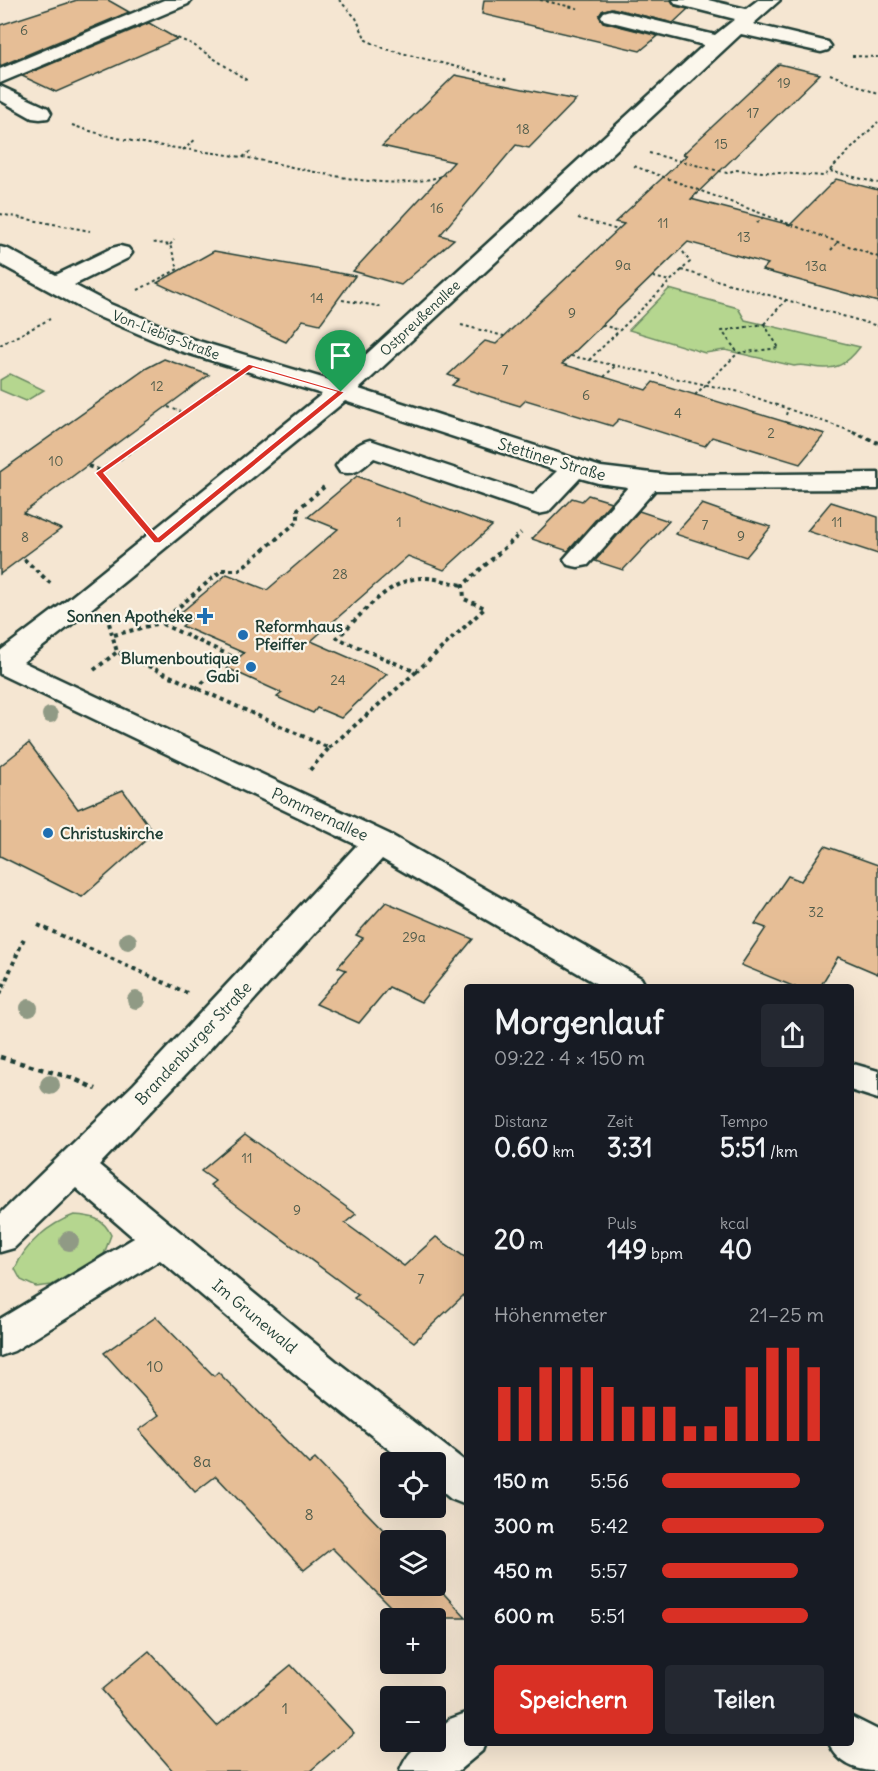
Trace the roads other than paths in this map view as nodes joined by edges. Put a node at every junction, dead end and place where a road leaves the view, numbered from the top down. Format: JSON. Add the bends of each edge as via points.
{"nodes":[{"id":1,"x":181,"y":0,"type":"edge"},
{"id":2,"x":683,"y":0,"type":"edge"},
{"id":3,"x":770,"y":0,"type":"edge"},
{"id":4,"x":611,"y":16,"type":"road end"},
{"id":5,"x":735,"y":28,"type":"junction"},
{"id":6,"x":820,"y":46,"type":"dead end"},
{"id":7,"x":0,"y":77,"type":"edge"},
{"id":8,"x":0,"y":92,"type":"edge"},
{"id":9,"x":40,"y":113,"type":"road end"},
{"id":10,"x":120,"y":253,"type":"dead end"},
{"id":11,"x":0,"y":254,"type":"edge"},
{"id":12,"x":54,"y":285,"type":"junction"},
{"id":13,"x":341,"y":392,"type":"junction"},
{"id":14,"x":349,"y":466,"type":"road end"},
{"id":15,"x":575,"y":468,"type":"junction"},
{"id":16,"x":878,"y":481,"type":"edge"},
{"id":17,"x":648,"y":482,"type":"junction"},
{"id":18,"x":578,"y":559,"type":"dead end"},
{"id":19,"x":1,"y":663,"type":"edge"},
{"id":20,"x":378,"y":842,"type":"junction"},
{"id":21,"x":624,"y":984,"type":"edge"},
{"id":22,"x":854,"y":1077,"type":"edge"},
{"id":23,"x":878,"y":1085,"type":"edge"},
{"id":24,"x":76,"y":1167,"type":"junction"},
{"id":25,"x":0,"y":1237,"type":"edge"},
{"id":26,"x":163,"y":1239,"type":"junction"},
{"id":27,"x":0,"y":1338,"type":"edge"},
{"id":28,"x":464,"y":1484,"type":"edge"},
{"id":29,"x":464,"y":1737,"type":"edge"},
{"id":30,"x":854,"y":1741,"type":"edge"},
{"id":31,"x":878,"y":1756,"type":"edge"},
{"id":32,"x":423,"y":1771,"type":"edge"}],
"edges":[{"from":1,"to":7,"type":"street"},
{"from":2,"to":5,"type":"street"},
{"from":3,"to":5,"type":"street","name":"Ostpreußenallee"},
{"from":4,"to":5,"type":"street"},
{"from":5,"to":6,"type":"street"},
{"from":5,"to":13,"type":"street","name":"Ostpreußenallee"},
{"from":8,"to":9,"type":"street"},
{"from":10,"to":12,"type":"street"},
{"from":11,"to":12,"type":"street","name":"Von-Liebig-Straße"},
{"from":12,"to":13,"type":"street","name":"Von-Liebig-Straße","via":[[186,345]]},
{"from":13,"to":15,"type":"street","name":"Stettiner Straße"},
{"from":13,"to":19,"type":"street","name":"Ostpreußenallee"},
{"from":14,"to":15,"type":"street","via":[[370,448],[538,506]]},
{"from":15,"to":17,"type":"street","name":"Stettiner Straße"},
{"from":16,"to":17,"type":"street","name":"Stettiner Straße"},
{"from":17,"to":18,"type":"street"},
{"from":19,"to":20,"type":"street","name":"Pommernallee"},
{"from":20,"to":21,"type":"street","name":"Pommernallee"},
{"from":20,"to":24,"type":"street","name":"Brandenburger Straße"},
{"from":22,"to":23,"type":"street"},
{"from":24,"to":25,"type":"street","name":"Brandenburger Straße"},
{"from":24,"to":26,"type":"street","name":"Im Grunewald"},
{"from":26,"to":27,"type":"street"},
{"from":26,"to":28,"type":"street","name":"Im Grunewald","via":[[322,1373]]},
{"from":29,"to":32,"type":"street"},
{"from":30,"to":31,"type":"street"}]}
